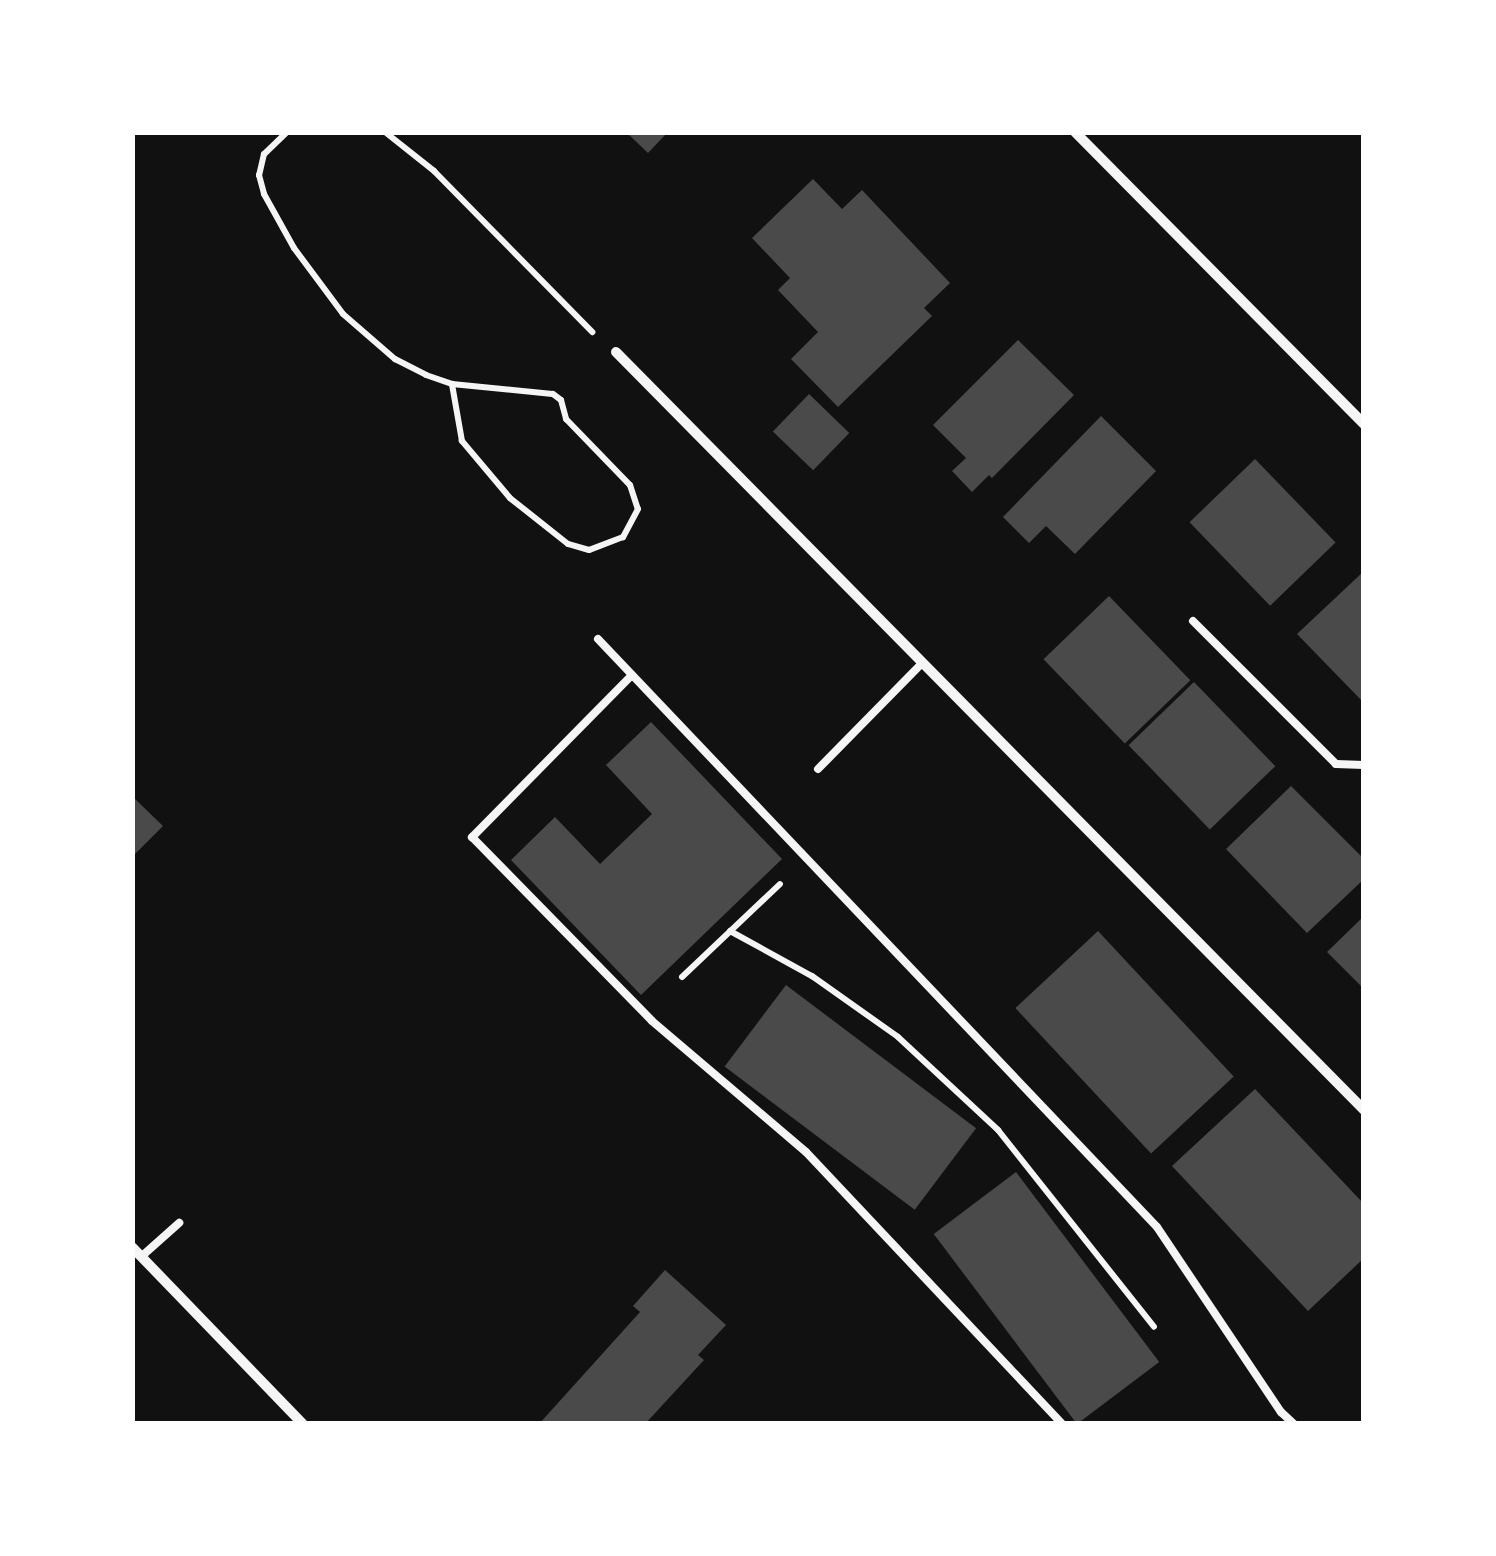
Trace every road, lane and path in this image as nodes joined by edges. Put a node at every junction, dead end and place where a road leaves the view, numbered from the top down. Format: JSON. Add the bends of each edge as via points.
{"nodes":[{"id":1,"x":287,"y":132,"type":"edge"},
{"id":2,"x":386,"y":132,"type":"edge"},
{"id":3,"x":1075,"y":132,"type":"edge"},
{"id":4,"x":616,"y":352,"type":"joint"},
{"id":5,"x":452,"y":384,"type":"junction"},
{"id":6,"x":1364,"y":424,"type":"edge"},
{"id":7,"x":1193,"y":621,"type":"dead end"},
{"id":8,"x":598,"y":639,"type":"dead end"},
{"id":9,"x":922,"y":664,"type":"junction"},
{"id":10,"x":632,"y":675,"type":"junction"},
{"id":11,"x":1364,"y":765,"type":"edge"},
{"id":12,"x":818,"y":769,"type":"dead end"},
{"id":13,"x":780,"y":884,"type":"dead end"},
{"id":14,"x":730,"y":931,"type":"junction"},
{"id":15,"x":682,"y":976,"type":"dead end"},
{"id":16,"x":1364,"y":1110,"type":"edge"},
{"id":17,"x":180,"y":1223,"type":"dead end"},
{"id":18,"x":132,"y":1247,"type":"edge"},
{"id":19,"x":142,"y":1256,"type":"junction"},
{"id":20,"x":1154,"y":1327,"type":"dead end"},
{"id":21,"x":303,"y":1424,"type":"edge"},
{"id":22,"x":1062,"y":1424,"type":"edge"},
{"id":23,"x":1294,"y":1424,"type":"edge"}],
"edges":[{"from":1,"to":5,"type":"path","via":[[264,154],[259,175],[294,248],[343,314],[395,359]]},
{"from":2,"to":4,"type":"path"},
{"from":3,"to":6,"type":"street"},
{"from":4,"to":9,"type":"street"},
{"from":5,"to":5,"type":"path","via":[[561,400],[566,419],[630,485],[638,509],[623,537],[589,550],[568,544],[510,498],[462,441]]},
{"from":7,"to":11,"type":"lane","via":[[1336,764]]},
{"from":8,"to":10,"type":"lane"},
{"from":9,"to":12,"type":"lane"},
{"from":9,"to":16,"type":"street"},
{"from":10,"to":22,"type":"lane","via":[[472,837],[652,1021],[806,1152]]},
{"from":10,"to":23,"type":"lane","via":[[1157,1227]]},
{"from":13,"to":14,"type":"path"},
{"from":14,"to":15,"type":"path"},
{"from":14,"to":20,"type":"path","via":[[812,976],[898,1038],[998,1130]]},
{"from":17,"to":19,"type":"lane"},
{"from":18,"to":19,"type":"street"},
{"from":19,"to":21,"type":"street"}]}
